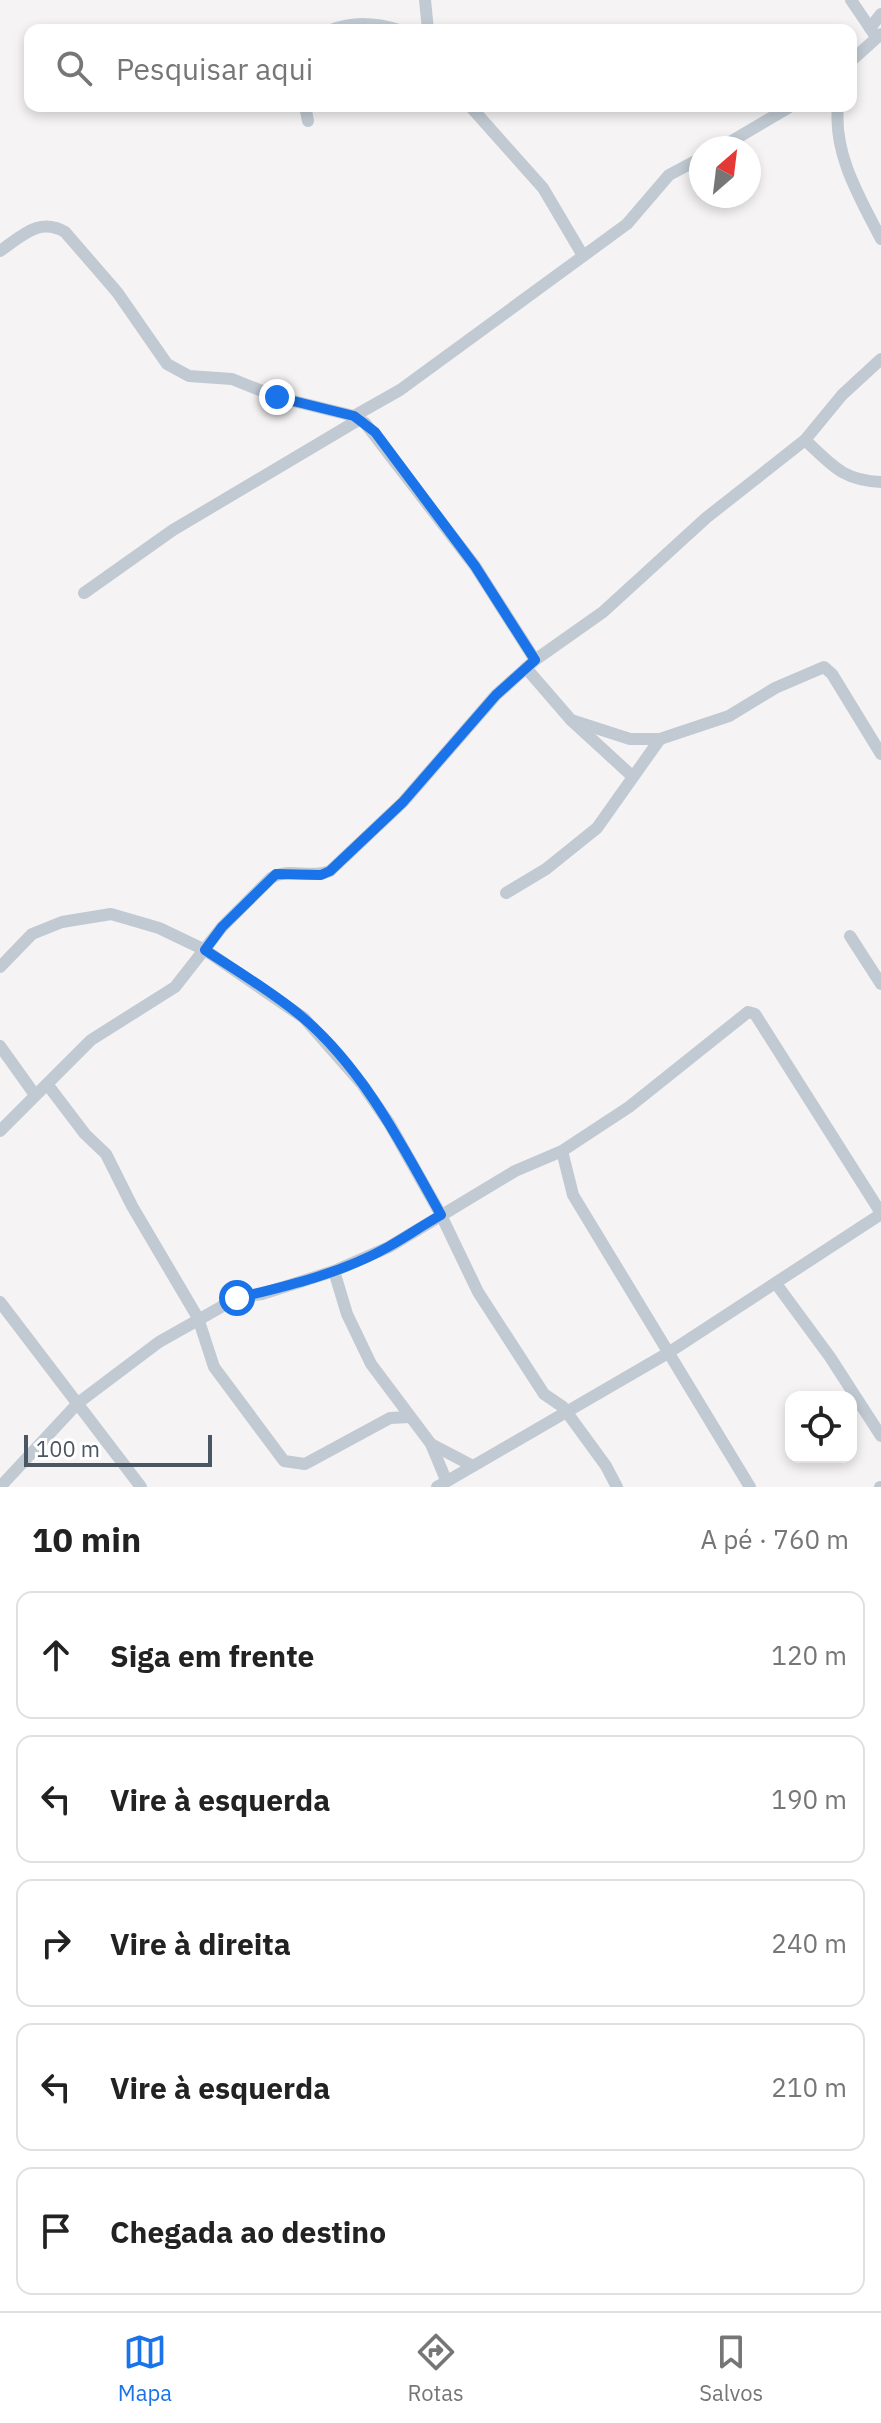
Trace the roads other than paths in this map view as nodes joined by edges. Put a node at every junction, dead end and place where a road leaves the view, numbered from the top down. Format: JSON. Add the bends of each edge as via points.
{"nodes":[{"id":1,"x":425,"y":0,"type":"edge"},
{"id":2,"x":851,"y":0,"type":"edge"},
{"id":3,"x":881,"y":14,"type":"edge"},
{"id":4,"x":427,"y":24,"type":"edge"},
{"id":5,"x":876,"y":33,"type":"edge"},
{"id":6,"x":857,"y":54,"type":"edge"},
{"id":7,"x":306,"y":112,"type":"edge"},
{"id":8,"x":475,"y":112,"type":"edge"},
{"id":9,"x":781,"y":112,"type":"edge"},
{"id":10,"x":837,"y":112,"type":"edge"},
{"id":11,"x":308,"y":121,"type":"dead end"},
{"id":12,"x":740,"y":136,"type":"edge"},
{"id":13,"x":689,"y":164,"type":"edge"},
{"id":14,"x":881,"y":239,"type":"edge"},
{"id":15,"x":0,"y":251,"type":"edge"},
{"id":16,"x":582,"y":254,"type":"junction"},
{"id":17,"x":881,"y":359,"type":"edge"},
{"id":18,"x":357,"y":418,"type":"junction"},
{"id":19,"x":805,"y":440,"type":"junction"},
{"id":20,"x":881,"y":482,"type":"edge"},
{"id":21,"x":84,"y":593,"type":"dead end"},
{"id":22,"x":530,"y":664,"type":"junction"},
{"id":23,"x":571,"y":720,"type":"junction"},
{"id":24,"x":660,"y":739,"type":"junction"},
{"id":25,"x":881,"y":754,"type":"edge"},
{"id":26,"x":632,"y":776,"type":"junction"},
{"id":27,"x":506,"y":893,"type":"dead end"},
{"id":28,"x":850,"y":936,"type":"dead end"},
{"id":29,"x":205,"y":950,"type":"junction"},
{"id":30,"x":0,"y":967,"type":"edge"},
{"id":31,"x":881,"y":984,"type":"edge"},
{"id":32,"x":0,"y":1046,"type":"edge"},
{"id":33,"x":47,"y":1084,"type":"junction"},
{"id":34,"x":35,"y":1095,"type":"junction"},
{"id":35,"x":0,"y":1131,"type":"edge"},
{"id":36,"x":562,"y":1151,"type":"junction"},
{"id":37,"x":881,"y":1214,"type":"edge"},
{"id":38,"x":441,"y":1215,"type":"junction"},
{"id":39,"x":334,"y":1271,"type":"junction"},
{"id":40,"x":777,"y":1285,"type":"junction"},
{"id":41,"x":0,"y":1302,"type":"edge"},
{"id":42,"x":198,"y":1318,"type":"junction"},
{"id":43,"x":668,"y":1353,"type":"junction"},
{"id":44,"x":78,"y":1403,"type":"junction"},
{"id":45,"x":564,"y":1414,"type":"junction"},
{"id":46,"x":410,"y":1417,"type":"junction"},
{"id":47,"x":881,"y":1436,"type":"edge"},
{"id":48,"x":431,"y":1444,"type":"junction"},
{"id":49,"x":473,"y":1466,"type":"junction"},
{"id":50,"x":441,"y":1484,"type":"edge"},
{"id":51,"x":0,"y":1487,"type":"edge"},
{"id":52,"x":141,"y":1487,"type":"edge"},
{"id":53,"x":617,"y":1487,"type":"edge"},
{"id":54,"x":750,"y":1487,"type":"edge"}],
"edges":[{"from":1,"to":4,"type":"street"},
{"from":2,"to":5,"type":"street"},
{"from":3,"to":5,"type":"street"},
{"from":5,"to":6,"type":"street"},
{"from":7,"to":11,"type":"street"},
{"from":8,"to":16,"type":"street","via":[[543,188]]},
{"from":9,"to":12,"type":"street"},
{"from":10,"to":14,"type":"street","via":[[842,154]]},
{"from":13,"to":16,"type":"street","via":[[669,175],[627,224]]},
{"from":15,"to":18,"type":"street","via":[[30,230],[55,226],[117,292],[176,371],[232,379]]},
{"from":16,"to":18,"type":"street"},
{"from":17,"to":19,"type":"street"},
{"from":18,"to":21,"type":"street","via":[[173,530]]},
{"from":18,"to":22,"type":"street","via":[[375,432],[475,566]]},
{"from":19,"to":20,"type":"street","via":[[841,474]]},
{"from":19,"to":22,"type":"street","via":[[706,518],[603,612]]},
{"from":22,"to":23,"type":"street"},
{"from":22,"to":29,"type":"street","via":[[341,862],[321,875],[276,874]]},
{"from":23,"to":24,"type":"street","via":[[630,739]]},
{"from":23,"to":26,"type":"street"},
{"from":24,"to":25,"type":"street","via":[[729,716],[824,667]]},
{"from":24,"to":26,"type":"street"},
{"from":26,"to":27,"type":"street","via":[[597,828]]},
{"from":28,"to":31,"type":"street"},
{"from":29,"to":30,"type":"street","via":[[159,928],[105,914],[32,934]]},
{"from":29,"to":33,"type":"street","via":[[175,987],[91,1040]]},
{"from":29,"to":38,"type":"street","via":[[286,1004],[325,1040],[389,1123]]},
{"from":32,"to":34,"type":"street"},
{"from":33,"to":34,"type":"street"},
{"from":33,"to":42,"type":"street","via":[[106,1154]]},
{"from":34,"to":35,"type":"street"},
{"from":36,"to":37,"type":"street","via":[[629,1107],[748,1012],[755,1014]]},
{"from":36,"to":38,"type":"street","via":[[515,1171]]},
{"from":36,"to":43,"type":"street","via":[[573,1195]]},
{"from":37,"to":40,"type":"street"},
{"from":38,"to":39,"type":"street","via":[[389,1247]]},
{"from":38,"to":45,"type":"street","via":[[478,1292],[544,1394],[559,1403]]},
{"from":39,"to":42,"type":"street","via":[[237,1298]]},
{"from":39,"to":46,"type":"street","via":[[371,1364]]},
{"from":40,"to":43,"type":"street"},
{"from":40,"to":47,"type":"street"},
{"from":41,"to":44,"type":"street"},
{"from":42,"to":44,"type":"street"},
{"from":42,"to":46,"type":"street","via":[[214,1367],[291,1465],[305,1464],[390,1418]]},
{"from":43,"to":45,"type":"street"},
{"from":43,"to":54,"type":"street"},
{"from":44,"to":51,"type":"street"},
{"from":44,"to":52,"type":"street"},
{"from":45,"to":49,"type":"street"},
{"from":45,"to":53,"type":"street"},
{"from":46,"to":48,"type":"street"},
{"from":48,"to":49,"type":"street"},
{"from":48,"to":50,"type":"street"},
{"from":49,"to":50,"type":"street"}]}
